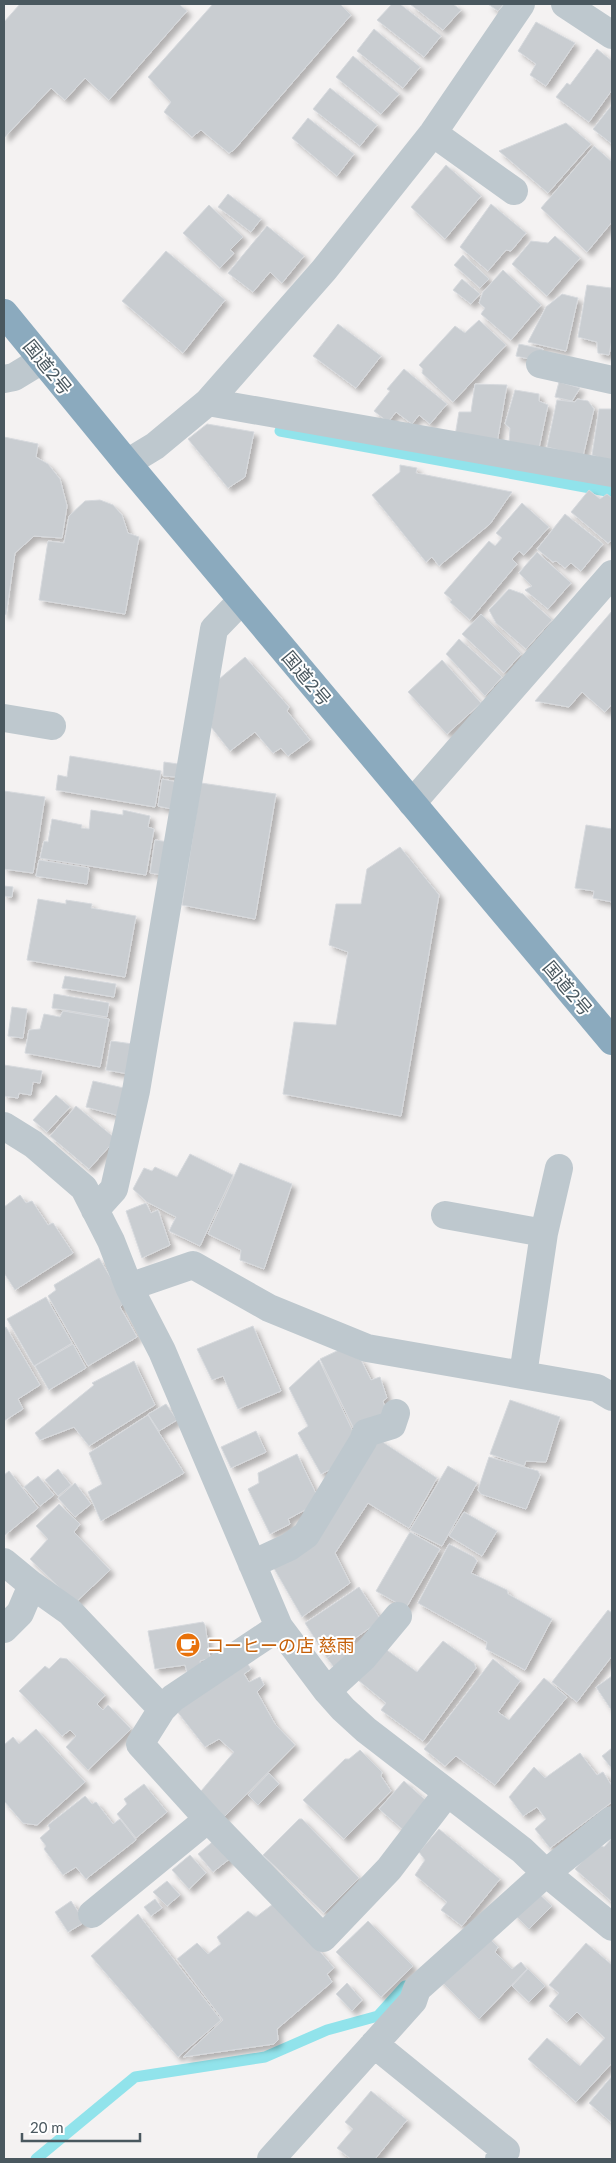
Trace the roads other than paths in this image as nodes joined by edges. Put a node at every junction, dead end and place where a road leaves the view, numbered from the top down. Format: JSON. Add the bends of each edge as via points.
{"nodes":[{"id":1,"x":521,"y":4,"type":"edge"},
{"id":2,"x":565,"y":4,"type":"edge"},
{"id":3,"x":612,"y":34,"type":"edge"},
{"id":4,"x":433,"y":133,"type":"junction"},
{"id":5,"x":514,"y":191,"type":"dead end"},
{"id":6,"x":4,"y":313,"type":"edge"},
{"id":7,"x":42,"y":360,"type":"junction"},
{"id":8,"x":540,"y":364,"type":"dead end"},
{"id":9,"x":4,"y":379,"type":"edge"},
{"id":10,"x":612,"y":380,"type":"edge"},
{"id":11,"x":208,"y":402,"type":"junction"},
{"id":12,"x":127,"y":463,"type":"junction"},
{"id":13,"x":612,"y":472,"type":"edge"},
{"id":14,"x":612,"y":574,"type":"edge"},
{"id":15,"x":242,"y":600,"type":"junction"},
{"id":16,"x":4,"y":718,"type":"edge"},
{"id":17,"x":52,"y":726,"type":"dead end"},
{"id":18,"x":412,"y":802,"type":"junction"},
{"id":19,"x":612,"y":1041,"type":"edge"},
{"id":20,"x":4,"y":1126,"type":"edge"},
{"id":21,"x":559,"y":1168,"type":"dead end"},
{"id":22,"x":95,"y":1210,"type":"junction"},
{"id":23,"x":445,"y":1215,"type":"dead end"},
{"id":24,"x":544,"y":1233,"type":"junction"},
{"id":25,"x":129,"y":1287,"type":"junction"},
{"id":26,"x":523,"y":1375,"type":"junction"},
{"id":27,"x":612,"y":1397,"type":"edge"},
{"id":28,"x":396,"y":1413,"type":"dead end"},
{"id":29,"x":4,"y":1562,"type":"edge"},
{"id":30,"x":252,"y":1564,"type":"junction"},
{"id":31,"x":32,"y":1586,"type":"junction"},
{"id":32,"x":398,"y":1616,"type":"dead end"},
{"id":33,"x":279,"y":1626,"type":"junction"},
{"id":34,"x":4,"y":1629,"type":"edge"},
{"id":35,"x":327,"y":1691,"type":"junction"},
{"id":36,"x":162,"y":1708,"type":"junction"},
{"id":37,"x":447,"y":1793,"type":"junction"},
{"id":38,"x":208,"y":1819,"type":"junction"},
{"id":39,"x":612,"y":1820,"type":"edge"},
{"id":40,"x":546,"y":1873,"type":"junction"},
{"id":41,"x":92,"y":1914,"type":"dead end"},
{"id":42,"x":612,"y":1927,"type":"edge"},
{"id":43,"x":374,"y":2044,"type":"junction"},
{"id":44,"x":271,"y":2159,"type":"edge"},
{"id":45,"x":499,"y":2159,"type":"edge"}],
"edges":[{"from":1,"to":4,"type":"street"},
{"from":2,"to":3,"type":"street"},
{"from":4,"to":5,"type":"street"},
{"from":4,"to":11,"type":"street","via":[[324,270]]},
{"from":6,"to":7,"type":"highway","name":"国道2号"},
{"from":7,"to":9,"type":"street","via":[[14,377]]},
{"from":7,"to":12,"type":"highway","name":"国道2号"},
{"from":8,"to":10,"type":"street"},
{"from":11,"to":12,"type":"street","via":[[155,446]]},
{"from":11,"to":13,"type":"street"},
{"from":12,"to":15,"type":"highway","name":"国道2号"},
{"from":14,"to":18,"type":"street"},
{"from":15,"to":18,"type":"highway","name":"国道2号"},
{"from":15,"to":22,"type":"street","via":[[214,629],[136,1091],[114,1189]]},
{"from":16,"to":17,"type":"street"},
{"from":18,"to":19,"type":"highway","name":"国道2号"},
{"from":20,"to":22,"type":"street","via":[[33,1144],[84,1188]]},
{"from":21,"to":24,"type":"street"},
{"from":22,"to":25,"type":"street","via":[[112,1240]]},
{"from":23,"to":24,"type":"street"},
{"from":24,"to":26,"type":"street"},
{"from":25,"to":26,"type":"street","via":[[193,1265],[269,1308],[367,1348]]},
{"from":25,"to":30,"type":"street","via":[[162,1351]]},
{"from":26,"to":27,"type":"street","via":[[597,1388]]},
{"from":28,"to":30,"type":"street","via":[[392,1425],[366,1433],[306,1535],[289,1547]]},
{"from":29,"to":31,"type":"street"},
{"from":30,"to":33,"type":"street"},
{"from":31,"to":34,"type":"street","via":[[20,1613]]},
{"from":31,"to":36,"type":"street","via":[[70,1612]]},
{"from":32,"to":35,"type":"street","via":[[383,1637]]},
{"from":33,"to":35,"type":"street"},
{"from":33,"to":36,"type":"street"},
{"from":35,"to":37,"type":"street","via":[[366,1730]]},
{"from":36,"to":38,"type":"street","via":[[140,1744]]},
{"from":37,"to":38,"type":"street","via":[[389,1869],[323,1938]]},
{"from":37,"to":40,"type":"street","via":[[522,1850]]},
{"from":38,"to":41,"type":"street"},
{"from":39,"to":40,"type":"street"},
{"from":40,"to":42,"type":"street"},
{"from":40,"to":43,"type":"street","via":[[417,1989],[413,2001]]},
{"from":43,"to":44,"type":"street"},
{"from":43,"to":45,"type":"street","via":[[506,2151]]}]}
